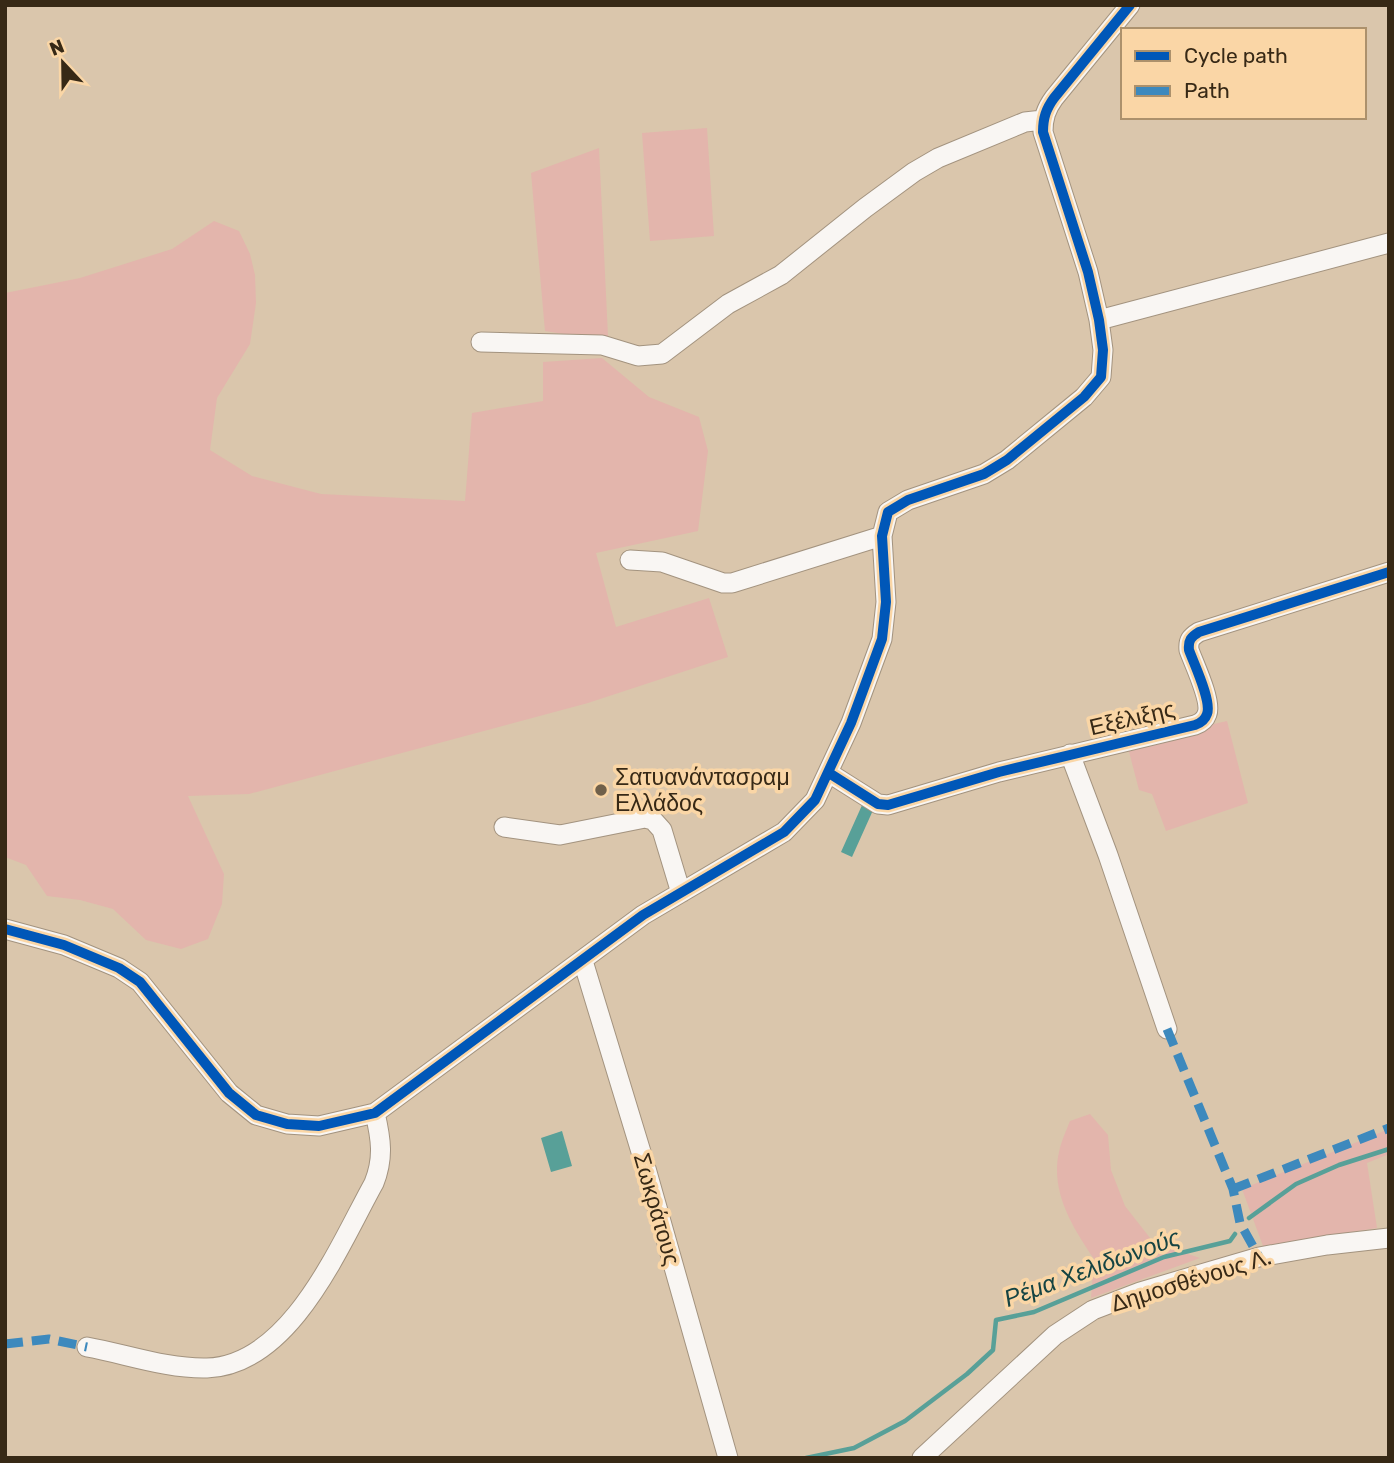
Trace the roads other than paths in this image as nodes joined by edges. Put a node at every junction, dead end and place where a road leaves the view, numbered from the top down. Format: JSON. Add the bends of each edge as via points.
{"nodes":[{"id":1,"x":1130,"y":5,"type":"edge"},
{"id":2,"x":1043,"y":120,"type":"junction"},
{"id":3,"x":1389,"y":243,"type":"edge"},
{"id":4,"x":1099,"y":320,"type":"junction"},
{"id":5,"x":481,"y":342,"type":"dead end"},
{"id":6,"x":882,"y":536,"type":"junction"},
{"id":7,"x":630,"y":559,"type":"dead end"},
{"id":8,"x":1389,"y":572,"type":"edge"},
{"id":9,"x":1070,"y":754,"type":"junction"},
{"id":10,"x":829,"y":773,"type":"junction"},
{"id":11,"x":504,"y":827,"type":"dead end"},
{"id":12,"x":681,"y":892,"type":"junction"},
{"id":13,"x":5,"y":929,"type":"edge"},
{"id":14,"x":583,"y":961,"type":"junction"},
{"id":15,"x":1167,"y":1029,"type":"dead end"},
{"id":16,"x":375,"y":1114,"type":"junction"},
{"id":17,"x":1389,"y":1238,"type":"edge"},
{"id":18,"x":87,"y":1347,"type":"dead end"},
{"id":19,"x":728,"y":1458,"type":"edge"},
{"id":20,"x":922,"y":1458,"type":"edge"}],
"edges":[{"from":1,"to":2,"type":"street","via":[[1054,98]]},
{"from":2,"to":4,"type":"street"},
{"from":2,"to":5,"type":"street","via":[[1025,122],[914,172],[781,275],[728,304],[662,354],[638,356],[602,345]]},
{"from":3,"to":4,"type":"street"},
{"from":4,"to":6,"type":"street","via":[[1101,377],[1084,397],[984,474],[908,500],[888,512]]},
{"from":6,"to":7,"type":"street","via":[[732,583],[662,562]]},
{"from":6,"to":10,"type":"street","via":[[886,602],[882,639]]},
{"from":8,"to":9,"type":"street","name":"Εξέλιξης","via":[[1199,632],[1188,642],[1208,704],[1203,721]]},
{"from":9,"to":10,"type":"street","name":"Εξέλιξης","via":[[888,805],[878,804]]},
{"from":9,"to":15,"type":"street"},
{"from":10,"to":12,"type":"street","via":[[815,800],[784,832]]},
{"from":11,"to":12,"type":"street","via":[[560,835],[653,820],[662,830]]},
{"from":12,"to":14,"type":"street"},
{"from":13,"to":16,"type":"street","via":[[64,945],[140,982],[229,1093],[256,1115],[287,1124],[319,1126]]},
{"from":14,"to":16,"type":"street"},
{"from":14,"to":19,"type":"street","name":"Σωκράτους"},
{"from":16,"to":18,"type":"street","via":[[382,1150],[374,1183],[309,1297],[269,1344],[228,1366],[205,1368]]},
{"from":17,"to":20,"type":"street","name":"Δημοσθένους Λ.","via":[[1259,1257],[1093,1310],[1055,1335]]}]}
